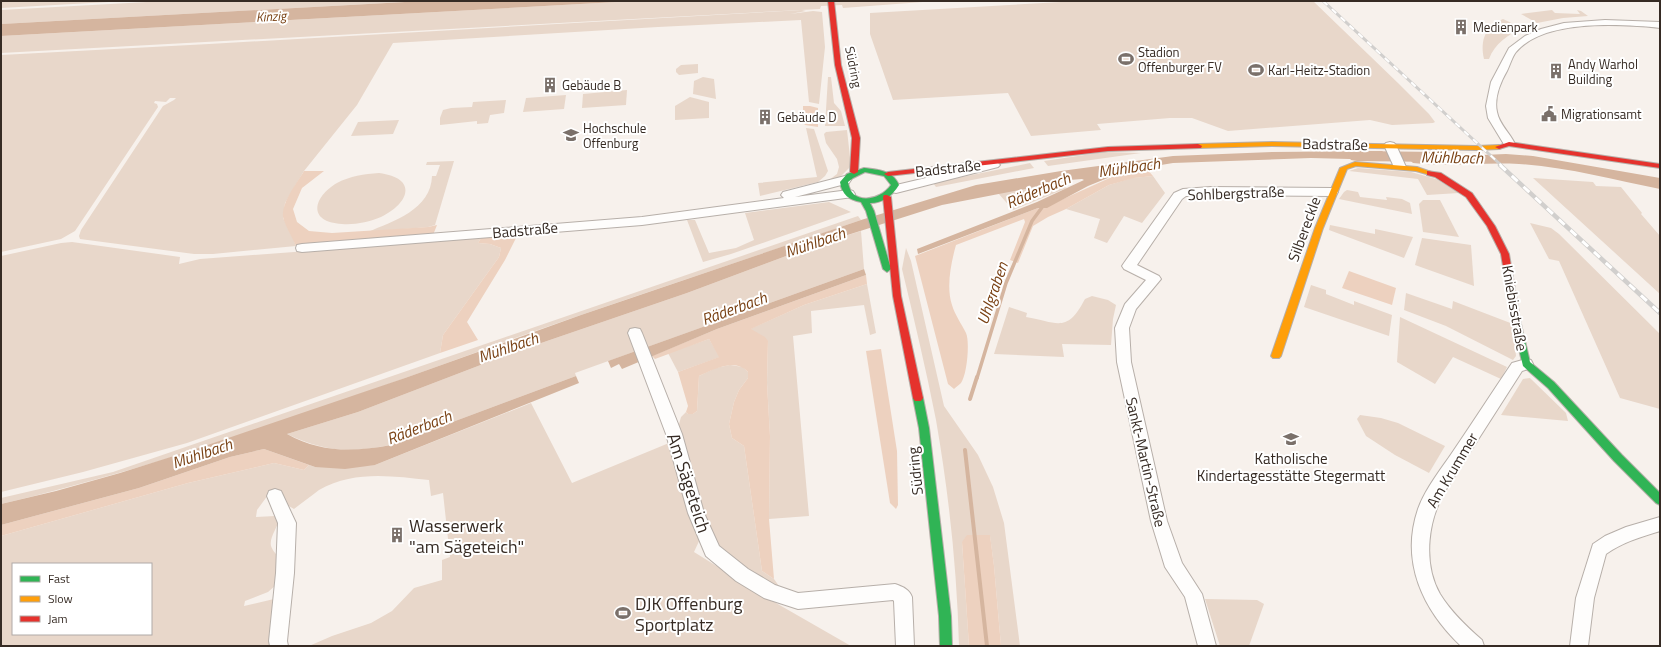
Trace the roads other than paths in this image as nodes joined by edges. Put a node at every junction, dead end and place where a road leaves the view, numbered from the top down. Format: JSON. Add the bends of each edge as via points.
{"nodes":[{"id":1,"x":831,"y":5,"type":"edge"},
{"id":2,"x":1660,"y":25,"type":"edge"},
{"id":3,"x":856,"y":138,"type":"junction"},
{"id":4,"x":1509,"y":144,"type":"junction"},
{"id":5,"x":1391,"y":148,"type":"junction"},
{"id":6,"x":864,"y":151,"type":"dead end"},
{"id":7,"x":1008,"y":161,"type":"junction"},
{"id":8,"x":1399,"y":165,"type":"junction"},
{"id":9,"x":1660,"y":166,"type":"edge"},
{"id":10,"x":888,"y":174,"type":"junction"},
{"id":11,"x":849,"y":176,"type":"junction"},
{"id":12,"x":896,"y":189,"type":"junction"},
{"id":13,"x":1332,"y":192,"type":"junction"},
{"id":14,"x":849,"y":194,"type":"junction"},
{"id":15,"x":864,"y":200,"type":"junction"},
{"id":16,"x":887,"y":202,"type":"junction"},
{"id":17,"x":747,"y":206,"type":"junction"},
{"id":18,"x":302,"y":248,"type":"dead end"},
{"id":19,"x":1154,"y":279,"type":"joint"},
{"id":20,"x":897,"y":296,"type":"junction"},
{"id":21,"x":635,"y":333,"type":"dead end"},
{"id":22,"x":1276,"y":356,"type":"dead end"},
{"id":23,"x":1526,"y":364,"type":"junction"},
{"id":24,"x":275,"y":496,"type":"dead end"},
{"id":25,"x":1660,"y":500,"type":"edge"},
{"id":26,"x":1660,"y":524,"type":"edge"},
{"id":27,"x":279,"y":646,"type":"edge"},
{"id":28,"x":905,"y":646,"type":"edge"},
{"id":29,"x":946,"y":646,"type":"edge"},
{"id":30,"x":1207,"y":646,"type":"edge"},
{"id":31,"x":1475,"y":646,"type":"edge"},
{"id":32,"x":1579,"y":646,"type":"edge"}],
"edges":[{"from":1,"to":3,"type":"street","name":"Südring","via":[[838,65]]},
{"from":2,"to":4,"type":"street","via":[[1625,22],[1577,24],[1544,32],[1523,41],[1511,52],[1497,77],[1491,107],[1495,123]]},
{"from":3,"to":6,"type":"street","name":"Südring"},
{"from":3,"to":11,"type":"street","name":"Südring"},
{"from":4,"to":5,"type":"street","name":"Badstraße","via":[[1477,148]]},
{"from":4,"to":9,"type":"street","name":"Badstraße"},
{"from":5,"to":7,"type":"street","name":"Badstraße","via":[[1272,144],[1108,149]]},
{"from":5,"to":8,"type":"street"},
{"from":7,"to":10,"type":"street","name":"Badstraße"},
{"from":7,"to":12,"type":"street","name":"Badstraße"},
{"from":8,"to":13,"type":"street","name":"Silbereckle","via":[[1348,165]]},
{"from":8,"to":23,"type":"street","name":"Kniebisstraße","via":[[1438,175],[1455,185],[1469,195],[1491,226],[1505,254]]},
{"from":10,"to":11,"type":"street","via":[[874,167]]},
{"from":10,"to":12,"type":"street","via":[[896,183]]},
{"from":11,"to":14,"type":"street","name":"Südring","via":[[844,185]]},
{"from":11,"to":17,"type":"street","name":"Badstraße"},
{"from":12,"to":16,"type":"street"},
{"from":13,"to":19,"type":"street","name":"Sohlbergstraße","via":[[1183,193],[1178,196],[1129,266]]},
{"from":13,"to":22,"type":"street","name":"Silbereckle","via":[[1295,294]]},
{"from":14,"to":15,"type":"street"},
{"from":14,"to":17,"type":"street","name":"Badstraße"},
{"from":15,"to":16,"type":"street"},
{"from":15,"to":20,"type":"street","name":"Südring","via":[[870,211]]},
{"from":16,"to":20,"type":"street","name":"Südring"},
{"from":17,"to":18,"type":"street","name":"Badstraße","via":[[642,221]]},
{"from":19,"to":30,"type":"street","name":"Sankt-Martin-Straße","via":[[1130,307],[1122,328],[1124,362],[1159,522],[1174,567],[1193,594]]},
{"from":20,"to":29,"type":"street","name":"Südring","via":[[924,428],[945,616]]},
{"from":21,"to":28,"type":"street","name":"Am Sägeteich","via":[[674,434],[696,513],[712,550],[742,575],[770,592],[798,601],[898,593],[903,597],[904,604]]},
{"from":23,"to":25,"type":"street","name":"Kniebisstraße","via":[[1551,385]]},
{"from":23,"to":31,"type":"street","name":"Am Krummer","via":[[1517,367],[1440,486],[1428,509],[1421,537],[1421,558],[1428,586],[1440,611]]},
{"from":24,"to":27,"type":"street","via":[[287,523]]},
{"from":26,"to":32,"type":"street","via":[[1610,541],[1600,550],[1585,598]]}]}
